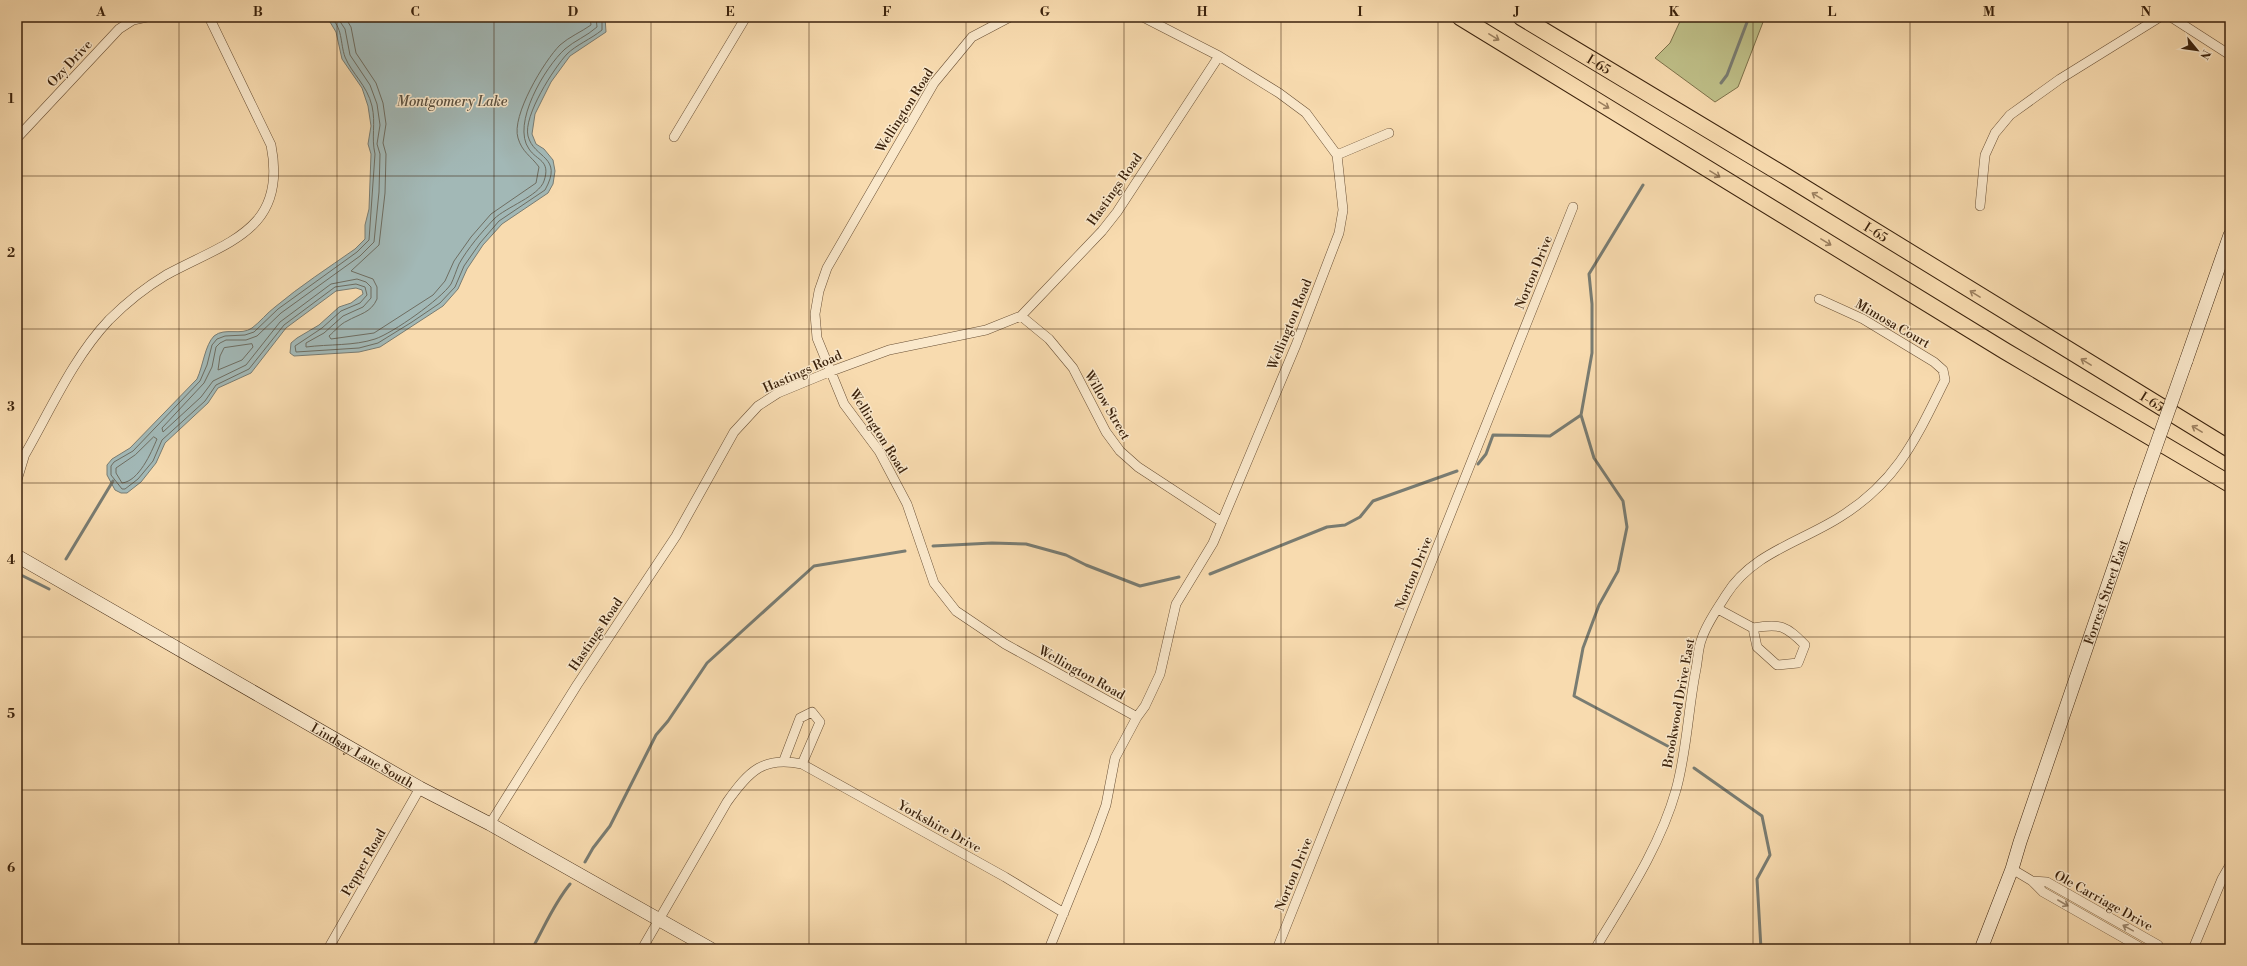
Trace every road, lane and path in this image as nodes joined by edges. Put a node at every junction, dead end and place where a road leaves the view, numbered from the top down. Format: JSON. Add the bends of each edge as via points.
{"nodes":[{"id":1,"x":147,"y":17,"type":"edge"},
{"id":2,"x":210,"y":17,"type":"edge"},
{"id":3,"x":738,"y":17,"type":"edge"},
{"id":4,"x":746,"y":17,"type":"edge"},
{"id":5,"x":1010,"y":17,"type":"edge"},
{"id":6,"x":1143,"y":17,"type":"edge"},
{"id":7,"x":1460,"y":17,"type":"edge"},
{"id":8,"x":1522,"y":17,"type":"edge"},
{"id":9,"x":2160,"y":17,"type":"edge"},
{"id":10,"x":2171,"y":17,"type":"edge"},
{"id":11,"x":740,"y":28,"type":"junction"},
{"id":12,"x":2230,"y":55,"type":"edge"},
{"id":13,"x":1219,"y":56,"type":"junction"},
{"id":14,"x":1389,"y":133,"type":"dead end"},
{"id":15,"x":674,"y":137,"type":"dead end"},
{"id":16,"x":17,"y":138,"type":"edge"},
{"id":17,"x":1337,"y":155,"type":"junction"},
{"id":18,"x":1573,"y":206,"type":"dead end"},
{"id":19,"x":1980,"y":206,"type":"dead end"},
{"id":20,"x":2230,"y":235,"type":"edge"},
{"id":21,"x":1819,"y":298,"type":"dead end"},
{"id":22,"x":1021,"y":316,"type":"junction"},
{"id":23,"x":829,"y":372,"type":"junction"},
{"id":24,"x":1945,"y":380,"type":"joint"},
{"id":25,"x":2230,"y":450,"type":"edge"},
{"id":26,"x":24,"y":456,"type":"junction"},
{"id":27,"x":17,"y":464,"type":"edge"},
{"id":28,"x":17,"y":480,"type":"edge"},
{"id":29,"x":2230,"y":484,"type":"edge"},
{"id":30,"x":1222,"y":522,"type":"junction"},
{"id":31,"x":17,"y":556,"type":"edge"},
{"id":32,"x":1718,"y":609,"type":"junction"},
{"id":33,"x":1753,"y":628,"type":"junction"},
{"id":34,"x":1137,"y":717,"type":"junction"},
{"id":35,"x":784,"y":760,"type":"junction"},
{"id":36,"x":802,"y":764,"type":"junction"},
{"id":37,"x":420,"y":788,"type":"junction"},
{"id":38,"x":490,"y":824,"type":"junction"},
{"id":39,"x":2230,"y":865,"type":"edge"},
{"id":40,"x":2012,"y":869,"type":"junction"},
{"id":41,"x":2032,"y":881,"type":"junction"},
{"id":42,"x":1064,"y":913,"type":"junction"},
{"id":43,"x":660,"y":920,"type":"junction"},
{"id":44,"x":328,"y":949,"type":"edge"},
{"id":45,"x":642,"y":949,"type":"edge"},
{"id":46,"x":712,"y":949,"type":"edge"},
{"id":47,"x":1049,"y":949,"type":"edge"},
{"id":48,"x":1277,"y":949,"type":"edge"},
{"id":49,"x":1595,"y":949,"type":"edge"},
{"id":50,"x":1982,"y":949,"type":"edge"},
{"id":51,"x":2143,"y":949,"type":"edge"},
{"id":52,"x":2160,"y":949,"type":"edge"},
{"id":53,"x":2193,"y":949,"type":"edge"}],
"edges":[{"from":1,"to":16,"type":"street","name":"Ozy Drive","via":[[133,20],[119,29]]},
{"from":2,"to":26,"type":"street","via":[[271,145],[275,166],[273,189],[266,208],[249,230],[229,244],[165,276],[136,296],[109,321],[83,354]]},
{"from":3,"to":11,"type":"street"},
{"from":4,"to":11,"type":"street"},
{"from":5,"to":23,"type":"street","name":"Wellington Road","via":[[972,37],[934,82],[827,268],[815,314],[817,338]]},
{"from":6,"to":13,"type":"street"},
{"from":7,"to":29,"type":"highway","one_way":true,"via":[[1998,347]]},
{"from":25,"to":8,"type":"highway","name":"I-65","one_way":true},
{"from":9,"to":19,"type":"street","via":[[2060,79],[2010,115],[1995,134],[1985,155]]},
{"from":10,"to":12,"type":"street"},
{"from":11,"to":15,"type":"street"},
{"from":13,"to":17,"type":"street","via":[[1306,113]]},
{"from":13,"to":22,"type":"street","name":"Hastings Road","via":[[1102,231]]},
{"from":14,"to":17,"type":"street"},
{"from":17,"to":30,"type":"street","name":"Wellington Road","via":[[1343,210],[1339,233],[1296,345]]},
{"from":18,"to":48,"type":"street","name":"Norton Drive"},
{"from":20,"to":40,"type":"street","name":"Forrest Street East","bridge":true},
{"from":21,"to":24,"type":"street","name":"Mimosa Court","via":[[1863,320],[1934,362],[1943,370]]},
{"from":22,"to":23,"type":"street","name":"Hastings Road","via":[[986,330],[889,350]]},
{"from":22,"to":30,"type":"street","name":"Willow Street","via":[[1049,339],[1072,368],[1106,432],[1120,452],[1138,467]]},
{"from":23,"to":34,"type":"street","name":"Wellington Road","via":[[844,404],[879,451],[904,497],[934,583],[956,610],[1005,644]]},
{"from":23,"to":38,"type":"street","name":"Hastings Road","via":[[778,393],[758,406],[734,432],[676,536]]},
{"from":24,"to":32,"type":"street","name":"Brookwood Drive East","via":[[1912,446],[1889,476],[1840,518],[1756,562],[1727,593]]},
{"from":26,"to":27,"type":"street"},
{"from":26,"to":28,"type":"street"},
{"from":30,"to":34,"type":"street","name":"Wellington Road","via":[[1202,564],[1176,604],[1160,674]]},
{"from":31,"to":37,"type":"street","name":"Lindsay Lane South"},
{"from":32,"to":33,"type":"street"},
{"from":32,"to":49,"type":"street","name":"Brookwood Drive East","via":[[1702,638],[1676,790],[1661,830]]},
{"from":33,"to":33,"type":"street","via":[[1757,647],[1777,665],[1798,663],[1806,645],[1789,629],[1769,625]]},
{"from":34,"to":42,"type":"street","name":"Wellington Road","via":[[1115,758],[1106,805]]},
{"from":35,"to":36,"type":"street","name":"Yorkshire Drive"},
{"from":35,"to":36,"type":"street","via":[[800,718],[812,712],[820,722]]},
{"from":35,"to":43,"type":"street","name":"Yorkshire Drive","via":[[759,767],[741,782]]},
{"from":36,"to":42,"type":"street","name":"Yorkshire Drive","via":[[1005,877]]},
{"from":37,"to":38,"type":"street","name":"Lindsay Lane South"},
{"from":37,"to":44,"type":"street","name":"Pepper Road"},
{"from":38,"to":43,"type":"street","name":"Lindsay Lane South"},
{"from":39,"to":53,"type":"street"},
{"from":40,"to":41,"type":"street","name":"Ole Carriage Drive"},
{"from":40,"to":50,"type":"street","name":"Forrest Street East"},
{"from":41,"to":51,"type":"street","name":"Ole Carriage Drive","one_way":true,"via":[[2043,892]]},
{"from":52,"to":41,"type":"street","name":"Ole Carriage Drive","one_way":true,"via":[[2158,945],[2047,882]]},
{"from":42,"to":47,"type":"street","name":"Wellington Road"},
{"from":43,"to":45,"type":"street","name":"Yorkshire Drive"},
{"from":43,"to":46,"type":"street","name":"Lindsay Lane South"}]}
